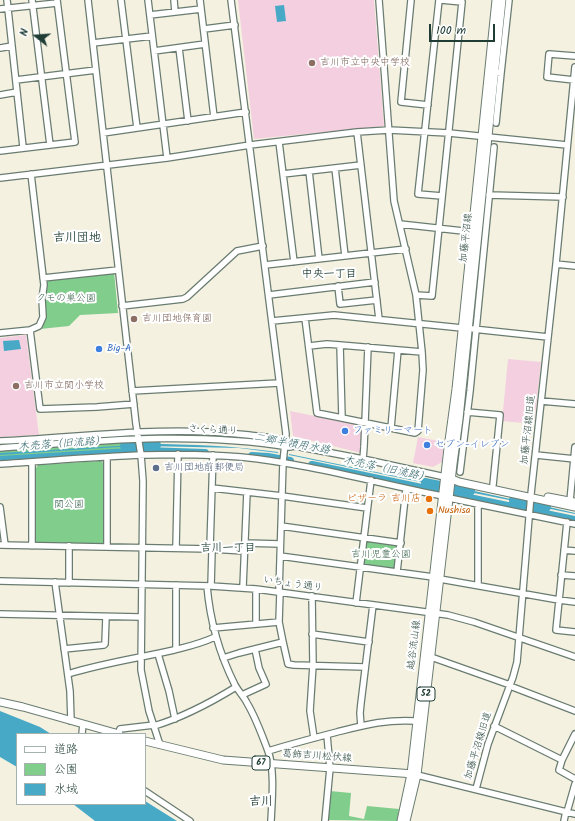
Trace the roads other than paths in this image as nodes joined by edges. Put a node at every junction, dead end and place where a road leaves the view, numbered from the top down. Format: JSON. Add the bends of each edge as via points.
{"nodes":[{"id":1,"x":7,"y":0,"type":"edge"},
{"id":2,"x":88,"y":0,"type":"edge"},
{"id":3,"x":121,"y":0,"type":"edge"},
{"id":4,"x":148,"y":0,"type":"edge"},
{"id":5,"x":174,"y":0,"type":"edge"},
{"id":6,"x":200,"y":0,"type":"edge"},
{"id":7,"x":231,"y":0,"type":"edge"},
{"id":8,"x":379,"y":0,"type":"edge"},
{"id":9,"x":411,"y":0,"type":"edge"},
{"id":10,"x":440,"y":0,"type":"edge"},
{"id":11,"x":496,"y":0,"type":"edge"},
{"id":12,"x":502,"y":0,"type":"edge"},
{"id":13,"x":509,"y":0,"type":"edge"},
{"id":14,"x":57,"y":1,"type":"edge"},
{"id":15,"x":32,"y":3,"type":"edge"},
{"id":16,"x":8,"y":8,"type":"junction"},
{"id":17,"x":0,"y":9,"type":"edge"},
{"id":18,"x":201,"y":9,"type":"junction"},
{"id":19,"x":175,"y":12,"type":"junction"},
{"id":20,"x":150,"y":15,"type":"junction"},
{"id":21,"x":235,"y":25,"type":"junction"},
{"id":22,"x":204,"y":29,"type":"junction"},
{"id":23,"x":152,"y":36,"type":"junction"},
{"id":24,"x":126,"y":39,"type":"junction"},
{"id":25,"x":93,"y":43,"type":"junction"},
{"id":26,"x":205,"y":44,"type":"junction"},
{"id":27,"x":12,"y":46,"type":"junction"},
{"id":28,"x":0,"y":48,"type":"edge"},
{"id":29,"x":179,"y":48,"type":"junction"},
{"id":30,"x":154,"y":51,"type":"junction"},
{"id":31,"x":575,"y":56,"type":"edge"},
{"id":32,"x":575,"y":67,"type":"edge"},
{"id":33,"x":96,"y":70,"type":"junction"},
{"id":34,"x":498,"y":73,"type":"junction"},
{"id":35,"x":66,"y":75,"type":"junction"},
{"id":36,"x":42,"y":77,"type":"junction"},
{"id":37,"x":16,"y":80,"type":"junction"},
{"id":38,"x":574,"y":80,"type":"junction"},
{"id":39,"x":574,"y":86,"type":"edge"},
{"id":40,"x":17,"y":92,"type":"junction"},
{"id":41,"x":0,"y":95,"type":"edge"},
{"id":42,"x":428,"y":105,"type":"junction"},
{"id":43,"x":573,"y":107,"type":"edge"},
{"id":44,"x":246,"y":112,"type":"junction"},
{"id":45,"x":214,"y":117,"type":"junction"},
{"id":46,"x":188,"y":121,"type":"junction"},
{"id":47,"x":496,"y":123,"type":"dead end"},
{"id":48,"x":163,"y":124,"type":"junction"},
{"id":49,"x":137,"y":128,"type":"junction"},
{"id":50,"x":389,"y":130,"type":"junction"},
{"id":51,"x":425,"y":131,"type":"junction"},
{"id":52,"x":357,"y":132,"type":"junction"},
{"id":53,"x":103,"y":133,"type":"junction"},
{"id":54,"x":448,"y":133,"type":"junction"},
{"id":55,"x":485,"y":137,"type":"junction"},
{"id":56,"x":279,"y":142,"type":"junction"},
{"id":57,"x":50,"y":145,"type":"junction"},
{"id":58,"x":250,"y":145,"type":"junction"},
{"id":59,"x":567,"y":145,"type":"junction"},
{"id":60,"x":494,"y":147,"type":"dead end"},
{"id":61,"x":23,"y":148,"type":"junction"},
{"id":62,"x":0,"y":151,"type":"edge"},
{"id":63,"x":167,"y":158,"type":"junction"},
{"id":64,"x":489,"y":164,"type":"junction"},
{"id":65,"x":107,"y":165,"type":"junction"},
{"id":66,"x":361,"y":165,"type":"junction"},
{"id":67,"x":335,"y":168,"type":"junction"},
{"id":68,"x":309,"y":171,"type":"junction"},
{"id":69,"x":31,"y":174,"type":"junction"},
{"id":70,"x":283,"y":174,"type":"junction"},
{"id":71,"x":0,"y":178,"type":"edge"},
{"id":72,"x":489,"y":195,"type":"junction"},
{"id":73,"x":442,"y":196,"type":"junction"},
{"id":74,"x":563,"y":197,"type":"junction"},
{"id":75,"x":400,"y":224,"type":"junction"},
{"id":76,"x":438,"y":229,"type":"junction"},
{"id":77,"x":475,"y":232,"type":"junction"},
{"id":78,"x":486,"y":233,"type":"junction"},
{"id":79,"x":263,"y":246,"type":"junction"},
{"id":80,"x":406,"y":249,"type":"junction"},
{"id":81,"x":371,"y":253,"type":"junction"},
{"id":82,"x":345,"y":256,"type":"junction"},
{"id":83,"x":319,"y":259,"type":"junction"},
{"id":84,"x":294,"y":262,"type":"junction"},
{"id":85,"x":556,"y":264,"type":"junction"},
{"id":86,"x":265,"y":265,"type":"junction"},
{"id":87,"x":575,"y":266,"type":"edge"},
{"id":88,"x":118,"y":270,"type":"junction"},
{"id":89,"x":43,"y":278,"type":"junction"},
{"id":90,"x":375,"y":282,"type":"junction"},
{"id":91,"x":338,"y":286,"type":"junction"},
{"id":92,"x":269,"y":294,"type":"junction"},
{"id":93,"x":416,"y":295,"type":"junction"},
{"id":94,"x":377,"y":300,"type":"junction"},
{"id":95,"x":122,"y":306,"type":"junction"},
{"id":96,"x":305,"y":318,"type":"junction"},
{"id":97,"x":379,"y":320,"type":"junction"},
{"id":98,"x":272,"y":321,"type":"junction"},
{"id":99,"x":419,"y":324,"type":"junction"},
{"id":100,"x":469,"y":329,"type":"junction"},
{"id":101,"x":30,"y":330,"type":"junction"},
{"id":102,"x":0,"y":333,"type":"edge"},
{"id":103,"x":548,"y":337,"type":"junction"},
{"id":104,"x":340,"y":345,"type":"junction"},
{"id":105,"x":309,"y":346,"type":"junction"},
{"id":106,"x":368,"y":347,"type":"junction"},
{"id":107,"x":398,"y":350,"type":"junction"},
{"id":108,"x":422,"y":352,"type":"junction"},
{"id":109,"x":279,"y":383,"type":"junction"},
{"id":110,"x":466,"y":390,"type":"junction"},
{"id":111,"x":132,"y":391,"type":"junction"},
{"id":112,"x":541,"y":401,"type":"junction"},
{"id":113,"x":134,"y":404,"type":"junction"},
{"id":114,"x":575,"y":404,"type":"edge"},
{"id":115,"x":467,"y":412,"type":"junction"},
{"id":116,"x":342,"y":418,"type":"junction"},
{"id":117,"x":365,"y":423,"type":"junction"},
{"id":118,"x":391,"y":428,"type":"junction"},
{"id":119,"x":137,"y":432,"type":"junction"},
{"id":120,"x":138,"y":440,"type":"junction"},
{"id":121,"x":0,"y":441,"type":"edge"},
{"id":122,"x":284,"y":446,"type":"junction"},
{"id":123,"x":575,"y":447,"type":"edge"},
{"id":124,"x":0,"y":448,"type":"edge"},
{"id":125,"x":141,"y":454,"type":"junction"},
{"id":126,"x":178,"y":454,"type":"junction"},
{"id":127,"x":213,"y":455,"type":"junction"},
{"id":128,"x":536,"y":455,"type":"junction"},
{"id":129,"x":107,"y":457,"type":"junction"},
{"id":130,"x":363,"y":459,"type":"junction"},
{"id":131,"x":574,"y":459,"type":"edge"},
{"id":132,"x":32,"y":462,"type":"junction"},
{"id":133,"x":283,"y":462,"type":"junction"},
{"id":134,"x":0,"y":464,"type":"edge"},
{"id":135,"x":460,"y":472,"type":"dead end"},
{"id":136,"x":371,"y":480,"type":"junction"},
{"id":137,"x":449,"y":480,"type":"junction"},
{"id":138,"x":493,"y":485,"type":"junction"},
{"id":139,"x":212,"y":488,"type":"junction"},
{"id":140,"x":406,"y":489,"type":"junction"},
{"id":141,"x":247,"y":492,"type":"junction"},
{"id":142,"x":282,"y":496,"type":"junction"},
{"id":143,"x":447,"y":497,"type":"junction"},
{"id":144,"x":531,"y":498,"type":"junction"},
{"id":145,"x":572,"y":502,"type":"edge"},
{"id":146,"x":478,"y":504,"type":"junction"},
{"id":147,"x":0,"y":507,"type":"edge"},
{"id":148,"x":368,"y":508,"type":"junction"},
{"id":149,"x":575,"y":508,"type":"edge"},
{"id":150,"x":530,"y":514,"type":"junction"},
{"id":151,"x":567,"y":522,"type":"junction"},
{"id":152,"x":575,"y":524,"type":"edge"},
{"id":153,"x":281,"y":526,"type":"junction"},
{"id":154,"x":364,"y":538,"type":"junction"},
{"id":155,"x":245,"y":543,"type":"junction"},
{"id":156,"x":401,"y":543,"type":"junction"},
{"id":157,"x":280,"y":544,"type":"junction"},
{"id":158,"x":2,"y":545,"type":"edge"},
{"id":159,"x":32,"y":546,"type":"junction"},
{"id":160,"x":69,"y":546,"type":"junction"},
{"id":161,"x":107,"y":547,"type":"junction"},
{"id":162,"x":142,"y":548,"type":"junction"},
{"id":163,"x":176,"y":548,"type":"junction"},
{"id":164,"x":211,"y":549,"type":"junction"},
{"id":165,"x":564,"y":550,"type":"junction"},
{"id":166,"x":244,"y":551,"type":"junction"},
{"id":167,"x":575,"y":551,"type":"edge"},
{"id":168,"x":280,"y":556,"type":"junction"},
{"id":169,"x":360,"y":567,"type":"junction"},
{"id":170,"x":397,"y":572,"type":"junction"},
{"id":171,"x":561,"y":575,"type":"junction"},
{"id":172,"x":575,"y":576,"type":"edge"},
{"id":173,"x":437,"y":578,"type":"junction"},
{"id":174,"x":0,"y":582,"type":"edge"},
{"id":175,"x":55,"y":582,"type":"junction"},
{"id":176,"x":69,"y":583,"type":"junction"},
{"id":177,"x":141,"y":585,"type":"junction"},
{"id":178,"x":176,"y":585,"type":"junction"},
{"id":179,"x":478,"y":585,"type":"junction"},
{"id":180,"x":209,"y":586,"type":"junction"},
{"id":181,"x":243,"y":587,"type":"junction"},
{"id":182,"x":256,"y":588,"type":"junction"},
{"id":183,"x":279,"y":592,"type":"junction"},
{"id":184,"x":523,"y":594,"type":"junction"},
{"id":185,"x":312,"y":596,"type":"junction"},
{"id":186,"x":559,"y":600,"type":"junction"},
{"id":187,"x":575,"y":602,"type":"edge"},
{"id":188,"x":356,"y":603,"type":"junction"},
{"id":189,"x":373,"y":605,"type":"junction"},
{"id":190,"x":433,"y":613,"type":"junction"},
{"id":191,"x":0,"y":614,"type":"edge"},
{"id":192,"x":60,"y":616,"type":"junction"},
{"id":193,"x":106,"y":617,"type":"junction"},
{"id":194,"x":140,"y":617,"type":"junction"},
{"id":195,"x":279,"y":622,"type":"junction"},
{"id":196,"x":256,"y":624,"type":"junction"},
{"id":197,"x":213,"y":628,"type":"junction"},
{"id":198,"x":575,"y":632,"type":"edge"},
{"id":199,"x":312,"y":634,"type":"junction"},
{"id":200,"x":215,"y":636,"type":"junction"},
{"id":201,"x":520,"y":638,"type":"junction"},
{"id":202,"x":283,"y":642,"type":"junction"},
{"id":203,"x":369,"y":642,"type":"junction"},
{"id":204,"x":64,"y":649,"type":"junction"},
{"id":205,"x":176,"y":649,"type":"junction"},
{"id":206,"x":255,"y":649,"type":"junction"},
{"id":207,"x":158,"y":654,"type":"junction"},
{"id":208,"x":431,"y":657,"type":"junction"},
{"id":209,"x":575,"y":657,"type":"edge"},
{"id":210,"x":140,"y":658,"type":"junction"},
{"id":211,"x":223,"y":658,"type":"junction"},
{"id":212,"x":313,"y":665,"type":"junction"},
{"id":213,"x":365,"y":667,"type":"junction"},
{"id":214,"x":68,"y":674,"type":"junction"},
{"id":215,"x":510,"y":685,"type":"junction"},
{"id":216,"x":236,"y":687,"type":"junction"},
{"id":217,"x":242,"y":695,"type":"junction"},
{"id":218,"x":0,"y":702,"type":"edge"},
{"id":219,"x":575,"y":711,"type":"edge"},
{"id":220,"x":175,"y":719,"type":"junction"},
{"id":221,"x":71,"y":721,"type":"junction"},
{"id":222,"x":416,"y":721,"type":"junction"},
{"id":223,"x":83,"y":724,"type":"junction"},
{"id":224,"x":154,"y":725,"type":"junction"},
{"id":225,"x":361,"y":726,"type":"junction"},
{"id":226,"x":494,"y":726,"type":"junction"},
{"id":227,"x":82,"y":733,"type":"edge"},
{"id":228,"x":115,"y":733,"type":"edge"},
{"id":229,"x":119,"y":733,"type":"edge"},
{"id":230,"x":575,"y":734,"type":"edge"},
{"id":231,"x":327,"y":735,"type":"junction"},
{"id":232,"x":314,"y":738,"type":"junction"},
{"id":233,"x":146,"y":741,"type":"edge"},
{"id":234,"x":160,"y":745,"type":"junction"},
{"id":235,"x":268,"y":751,"type":"junction"},
{"id":236,"x":562,"y":760,"type":"junction"},
{"id":237,"x":271,"y":764,"type":"junction"},
{"id":238,"x":330,"y":768,"type":"junction"},
{"id":239,"x":414,"y":774,"type":"junction"},
{"id":240,"x":575,"y":779,"type":"edge"},
{"id":241,"x":575,"y":784,"type":"edge"},
{"id":242,"x":476,"y":789,"type":"junction"},
{"id":243,"x":146,"y":792,"type":"edge"},
{"id":244,"x":566,"y":811,"type":"junction"},
{"id":245,"x":575,"y":814,"type":"edge"},
{"id":246,"x":190,"y":821,"type":"edge"},
{"id":247,"x":271,"y":821,"type":"edge"},
{"id":248,"x":324,"y":821,"type":"edge"},
{"id":249,"x":401,"y":821,"type":"edge"},
{"id":250,"x":406,"y":821,"type":"edge"},
{"id":251,"x":564,"y":821,"type":"edge"}],
"edges":[{"from":1,"to":16,"type":"street"},
{"from":2,"to":25,"type":"street"},
{"from":3,"to":24,"type":"street"},
{"from":4,"to":20,"type":"street"},
{"from":5,"to":19,"type":"street"},
{"from":6,"to":18,"type":"street"},
{"from":7,"to":21,"type":"street"},
{"from":8,"to":50,"type":"street"},
{"from":9,"to":42,"type":"street","via":[[401,102]]},
{"from":10,"to":42,"type":"street"},
{"from":10,"to":54,"type":"street","via":[[462,2]]},
{"from":11,"to":55,"type":"main road","name":"加藤平沼線"},
{"from":12,"to":34,"type":"main road","name":"加藤平沼線"},
{"from":13,"to":34,"type":"street"},
{"from":14,"to":15,"type":"street"},
{"from":14,"to":35,"type":"street"},
{"from":15,"to":16,"type":"street"},
{"from":15,"to":36,"type":"street"},
{"from":16,"to":17,"type":"street"},
{"from":16,"to":27,"type":"street"},
{"from":18,"to":19,"type":"street"},
{"from":18,"to":22,"type":"street"},
{"from":19,"to":20,"type":"street"},
{"from":20,"to":23,"type":"street"},
{"from":21,"to":22,"type":"street"},
{"from":21,"to":44,"type":"street"},
{"from":22,"to":26,"type":"street"},
{"from":23,"to":24,"type":"street"},
{"from":23,"to":30,"type":"street"},
{"from":24,"to":25,"type":"street"},
{"from":24,"to":49,"type":"street"},
{"from":25,"to":33,"type":"street"},
{"from":26,"to":29,"type":"street"},
{"from":26,"to":45,"type":"street"},
{"from":27,"to":28,"type":"street"},
{"from":27,"to":37,"type":"street"},
{"from":29,"to":30,"type":"street"},
{"from":29,"to":46,"type":"street"},
{"from":30,"to":48,"type":"street"},
{"from":31,"to":38,"type":"street","via":[[549,54],[547,78]]},
{"from":32,"to":38,"type":"street","name":"加藤平沼線旧道"},
{"from":33,"to":35,"type":"street"},
{"from":33,"to":53,"type":"street"},
{"from":34,"to":47,"type":"street"},
{"from":34,"to":55,"type":"main road","name":"加藤平沼線"},
{"from":35,"to":36,"type":"street"},
{"from":35,"to":57,"type":"street","via":[[75,142]]},
{"from":36,"to":37,"type":"street"},
{"from":36,"to":57,"type":"street"},
{"from":37,"to":40,"type":"street"},
{"from":38,"to":39,"type":"street","name":"加藤平沼線旧道"},
{"from":39,"to":43,"type":"street","name":"加藤平沼線旧道"},
{"from":40,"to":41,"type":"street"},
{"from":40,"to":61,"type":"street"},
{"from":42,"to":51,"type":"street"},
{"from":43,"to":59,"type":"street","name":"加藤平沼線旧道"},
{"from":44,"to":45,"type":"street"},
{"from":44,"to":58,"type":"street"},
{"from":45,"to":46,"type":"street"},
{"from":46,"to":48,"type":"street"},
{"from":48,"to":49,"type":"street"},
{"from":48,"to":63,"type":"street"},
{"from":49,"to":53,"type":"street"},
{"from":50,"to":51,"type":"street"},
{"from":50,"to":52,"type":"street"},
{"from":50,"to":75,"type":"street","via":[[394,201]]},
{"from":51,"to":54,"type":"street"},
{"from":51,"to":73,"type":"street","via":[[418,194]]},
{"from":52,"to":56,"type":"street"},
{"from":52,"to":66,"type":"street"},
{"from":53,"to":65,"type":"street"},
{"from":54,"to":55,"type":"street"},
{"from":54,"to":73,"type":"street"},
{"from":55,"to":59,"type":"street"},
{"from":55,"to":64,"type":"main road","name":"加藤平沼線"},
{"from":55,"to":77,"type":"main road","name":"加藤平沼線"},
{"from":56,"to":58,"type":"street"},
{"from":56,"to":70,"type":"street"},
{"from":57,"to":61,"type":"street"},
{"from":58,"to":63,"type":"street"},
{"from":58,"to":79,"type":"street"},
{"from":59,"to":74,"type":"street","name":"加藤平沼線旧道"},
{"from":60,"to":64,"type":"street"},
{"from":61,"to":62,"type":"street"},
{"from":63,"to":65,"type":"street"},
{"from":64,"to":72,"type":"street"},
{"from":64,"to":77,"type":"main road","name":"加藤平沼線"},
{"from":65,"to":69,"type":"street"},
{"from":65,"to":88,"type":"street"},
{"from":66,"to":67,"type":"street"},
{"from":66,"to":81,"type":"street"},
{"from":67,"to":68,"type":"street"},
{"from":67,"to":82,"type":"street"},
{"from":68,"to":70,"type":"street"},
{"from":68,"to":83,"type":"street"},
{"from":69,"to":71,"type":"street"},
{"from":69,"to":89,"type":"street"},
{"from":70,"to":84,"type":"street"},
{"from":72,"to":74,"type":"street"},
{"from":72,"to":78,"type":"street"},
{"from":73,"to":76,"type":"street"},
{"from":74,"to":85,"type":"street","name":"加藤平沼線旧道"},
{"from":75,"to":76,"type":"street"},
{"from":75,"to":80,"type":"street"},
{"from":76,"to":77,"type":"street"},
{"from":76,"to":93,"type":"street","via":[[432,296]]},
{"from":77,"to":78,"type":"street"},
{"from":77,"to":100,"type":"main road","name":"加藤平沼線"},
{"from":78,"to":100,"type":"street"},
{"from":79,"to":86,"type":"street"},
{"from":79,"to":95,"type":"street","via":[[237,251],[183,299]]},
{"from":80,"to":81,"type":"street"},
{"from":80,"to":93,"type":"street"},
{"from":81,"to":82,"type":"street"},
{"from":81,"to":90,"type":"street"},
{"from":82,"to":83,"type":"street"},
{"from":83,"to":84,"type":"street"},
{"from":84,"to":86,"type":"street"},
{"from":85,"to":87,"type":"street"},
{"from":85,"to":103,"type":"street","name":"加藤平沼線旧道"},
{"from":86,"to":92,"type":"street"},
{"from":88,"to":89,"type":"street"},
{"from":88,"to":95,"type":"street"},
{"from":89,"to":101,"type":"street","via":[[43,317],[39,326]]},
{"from":90,"to":91,"type":"street"},
{"from":90,"to":94,"type":"street"},
{"from":91,"to":92,"type":"street"},
{"from":91,"to":94,"type":"street","via":[[340,304]]},
{"from":92,"to":98,"type":"street"},
{"from":93,"to":99,"type":"street"},
{"from":94,"to":97,"type":"street"},
{"from":95,"to":111,"type":"street"},
{"from":96,"to":97,"type":"street","via":[[334,315]]},
{"from":96,"to":98,"type":"street"},
{"from":96,"to":105,"type":"street"},
{"from":97,"to":99,"type":"street"},
{"from":98,"to":109,"type":"street"},
{"from":99,"to":100,"type":"street"},
{"from":99,"to":108,"type":"street"},
{"from":100,"to":103,"type":"street"},
{"from":100,"to":110,"type":"main road","name":"加藤平沼線"},
{"from":100,"to":137,"type":"main road","name":"加藤平沼線"},
{"from":101,"to":102,"type":"street"},
{"from":101,"to":113,"type":"street","via":[[40,409]]},
{"from":103,"to":112,"type":"street","name":"加藤平沼線旧道"},
{"from":104,"to":105,"type":"street"},
{"from":104,"to":106,"type":"street"},
{"from":104,"to":116,"type":"street"},
{"from":105,"to":116,"type":"street","via":[[317,413]]},
{"from":106,"to":107,"type":"street"},
{"from":106,"to":117,"type":"street"},
{"from":107,"to":108,"type":"street"},
{"from":107,"to":118,"type":"street"},
{"from":108,"to":118,"type":"street","via":[[418,431],[415,433]]},
{"from":109,"to":111,"type":"street"},
{"from":109,"to":122,"type":"street","via":[[286,434]]},
{"from":110,"to":115,"type":"street"},
{"from":110,"to":137,"type":"main road","name":"加藤平沼線"},
{"from":111,"to":113,"type":"street"},
{"from":112,"to":114,"type":"street"},
{"from":112,"to":128,"type":"street","name":"加藤平沼線旧道"},
{"from":113,"to":119,"type":"street"},
{"from":115,"to":135,"type":"street"},
{"from":115,"to":138,"type":"street","via":[[500,416]]},
{"from":116,"to":117,"type":"street"},
{"from":117,"to":118,"type":"street"},
{"from":117,"to":130,"type":"street"},
{"from":119,"to":120,"type":"street"},
{"from":119,"to":121,"type":"street","name":"さくら通り"},
{"from":119,"to":122,"type":"street","name":"さくら通り","via":[[228,433]]},
{"from":120,"to":122,"type":"street","name":"さくら通り","via":[[196,438]]},
{"from":120,"to":124,"type":"street","name":"さくら通り"},
{"from":120,"to":125,"type":"street"},
{"from":122,"to":130,"type":"street","name":"さくら通り","via":[[290,442],[295,446]]},
{"from":122,"to":133,"type":"street"},
{"from":123,"to":131,"type":"street"},
{"from":125,"to":126,"type":"street"},
{"from":125,"to":129,"type":"street"},
{"from":125,"to":162,"type":"street"},
{"from":126,"to":127,"type":"street"},
{"from":126,"to":163,"type":"street"},
{"from":127,"to":133,"type":"street"},
{"from":127,"to":139,"type":"street"},
{"from":128,"to":131,"type":"street"},
{"from":128,"to":144,"type":"street","name":"加藤平沼線旧道"},
{"from":129,"to":132,"type":"street"},
{"from":129,"to":161,"type":"street"},
{"from":130,"to":137,"type":"street","name":"さくら通り"},
{"from":131,"to":145,"type":"street"},
{"from":132,"to":134,"type":"street"},
{"from":132,"to":159,"type":"street"},
{"from":133,"to":136,"type":"street"},
{"from":133,"to":142,"type":"street"},
{"from":136,"to":140,"type":"street"},
{"from":136,"to":148,"type":"street"},
{"from":137,"to":138,"type":"main road","via":[[460,478]]},
{"from":137,"to":143,"type":"main road","name":"越谷流山線","number":"52"},
{"from":137,"to":144,"type":"main road"},
{"from":138,"to":144,"type":"main road"},
{"from":139,"to":141,"type":"street"},
{"from":139,"to":164,"type":"street"},
{"from":140,"to":143,"type":"street"},
{"from":140,"to":156,"type":"street"},
{"from":141,"to":142,"type":"street"},
{"from":141,"to":155,"type":"street"},
{"from":142,"to":148,"type":"street"},
{"from":142,"to":153,"type":"street"},
{"from":143,"to":146,"type":"street"},
{"from":143,"to":173,"type":"main road","name":"越谷流山線","number":"52"},
{"from":144,"to":145,"type":"main road"},
{"from":144,"to":149,"type":"main road"},
{"from":144,"to":150,"type":"street","name":"加藤平沼線旧道"},
{"from":146,"to":150,"type":"street"},
{"from":146,"to":179,"type":"street"},
{"from":147,"to":158,"type":"street"},
{"from":148,"to":154,"type":"street"},
{"from":150,"to":151,"type":"street"},
{"from":150,"to":184,"type":"street","name":"加藤平沼線旧道"},
{"from":151,"to":152,"type":"street"},
{"from":151,"to":165,"type":"street"},
{"from":153,"to":154,"type":"street"},
{"from":153,"to":157,"type":"street"},
{"from":154,"to":156,"type":"street"},
{"from":154,"to":169,"type":"street"},
{"from":155,"to":157,"type":"street"},
{"from":155,"to":166,"type":"street"},
{"from":156,"to":170,"type":"street"},
{"from":157,"to":168,"type":"street"},
{"from":158,"to":159,"type":"street"},
{"from":159,"to":160,"type":"street"},
{"from":160,"to":161,"type":"street"},
{"from":160,"to":176,"type":"street"},
{"from":161,"to":162,"type":"street"},
{"from":162,"to":163,"type":"street"},
{"from":162,"to":177,"type":"street"},
{"from":163,"to":164,"type":"street"},
{"from":164,"to":166,"type":"street"},
{"from":164,"to":180,"type":"street"},
{"from":165,"to":167,"type":"street"},
{"from":165,"to":171,"type":"street"},
{"from":166,"to":181,"type":"street"},
{"from":168,"to":169,"type":"street"},
{"from":168,"to":183,"type":"street"},
{"from":169,"to":170,"type":"street"},
{"from":169,"to":188,"type":"street"},
{"from":170,"to":173,"type":"street"},
{"from":171,"to":172,"type":"street"},
{"from":171,"to":186,"type":"street"},
{"from":173,"to":179,"type":"street"},
{"from":173,"to":190,"type":"main road","name":"越谷流山線","number":"52"},
{"from":174,"to":175,"type":"street","name":"いちょう通り"},
{"from":175,"to":176,"type":"street","name":"いちょう通り"},
{"from":175,"to":192,"type":"street"},
{"from":176,"to":177,"type":"street","name":"いちょう通り"},
{"from":177,"to":178,"type":"street","name":"いちょう通り"},
{"from":177,"to":194,"type":"street"},
{"from":178,"to":180,"type":"street","name":"いちょう通り"},
{"from":178,"to":205,"type":"street"},
{"from":179,"to":184,"type":"street"},
{"from":180,"to":181,"type":"street","name":"いちょう通り"},
{"from":180,"to":197,"type":"street"},
{"from":181,"to":182,"type":"street","name":"いちょう通り"},
{"from":182,"to":183,"type":"street","name":"いちょう通り"},
{"from":182,"to":196,"type":"street"},
{"from":183,"to":185,"type":"street","name":"いちょう通り"},
{"from":183,"to":195,"type":"street"},
{"from":184,"to":186,"type":"street"},
{"from":184,"to":201,"type":"street","name":"加藤平沼線旧道"},
{"from":185,"to":188,"type":"street","name":"いちょう通り"},
{"from":185,"to":199,"type":"street"},
{"from":186,"to":187,"type":"street"},
{"from":186,"to":198,"type":"street","via":[[556,630]]},
{"from":188,"to":189,"type":"street","name":"いちょう通り"},
{"from":189,"to":190,"type":"street","name":"いちょう通り"},
{"from":189,"to":203,"type":"street"},
{"from":190,"to":201,"type":"street","name":"いちょう通り","via":[[474,622]]},
{"from":190,"to":208,"type":"main road","name":"越谷流山線","number":"52"},
{"from":190,"to":222,"type":"main road","name":"越谷流山線","number":"52"},
{"from":191,"to":192,"type":"street"},
{"from":192,"to":193,"type":"street"},
{"from":192,"to":204,"type":"street"},
{"from":193,"to":194,"type":"street"},
{"from":193,"to":204,"type":"street","via":[[104,645]]},
{"from":194,"to":210,"type":"street"},
{"from":195,"to":196,"type":"street"},
{"from":195,"to":202,"type":"street"},
{"from":196,"to":197,"type":"street"},
{"from":197,"to":200,"type":"street"},
{"from":199,"to":203,"type":"street"},
{"from":199,"to":212,"type":"street"},
{"from":200,"to":205,"type":"street","via":[[202,644]]},
{"from":200,"to":211,"type":"street"},
{"from":201,"to":209,"type":"street","name":"いちょう通り"},
{"from":201,"to":215,"type":"street","name":"加藤平沼線旧道","via":[[516,667]]},
{"from":202,"to":206,"type":"street"},
{"from":202,"to":212,"type":"street","via":[[288,664]]},
{"from":203,"to":213,"type":"street"},
{"from":204,"to":214,"type":"street"},
{"from":205,"to":207,"type":"street"},
{"from":206,"to":211,"type":"street"},
{"from":206,"to":217,"type":"street","via":[[266,684]]},
{"from":207,"to":210,"type":"street"},
{"from":207,"to":220,"type":"street"},
{"from":208,"to":215,"type":"street"},
{"from":208,"to":239,"type":"main road","name":"越谷流山線","number":"52"},
{"from":210,"to":214,"type":"street"},
{"from":210,"to":224,"type":"street","via":[[142,680]]},
{"from":211,"to":216,"type":"street"},
{"from":212,"to":213,"type":"street"},
{"from":212,"to":232,"type":"street","via":[[310,711]]},
{"from":213,"to":225,"type":"street"},
{"from":214,"to":221,"type":"street"},
{"from":215,"to":219,"type":"street"},
{"from":215,"to":226,"type":"street","name":"加藤平沼線旧道"},
{"from":216,"to":217,"type":"street"},
{"from":216,"to":220,"type":"street"},
{"from":217,"to":235,"type":"street","via":[[255,717]]},
{"from":218,"to":221,"type":"main road"},
{"from":220,"to":224,"type":"street"},
{"from":221,"to":223,"type":"main road"},
{"from":222,"to":225,"type":"street","via":[[386,721]]},
{"from":222,"to":239,"type":"main road","name":"越谷流山線","number":"52"},
{"from":223,"to":227,"type":"street"},
{"from":223,"to":228,"type":"main road"},
{"from":224,"to":229,"type":"street","via":[[120,729]]},
{"from":224,"to":234,"type":"street"},
{"from":225,"to":231,"type":"street"},
{"from":226,"to":236,"type":"street"},
{"from":226,"to":242,"type":"street","name":"加藤平沼線旧道"},
{"from":230,"to":236,"type":"street"},
{"from":231,"to":232,"type":"street"},
{"from":231,"to":238,"type":"street"},
{"from":232,"to":235,"type":"street"},
{"from":233,"to":234,"type":"main road","name":"葛飾吉川松伏線","number":"67"},
{"from":234,"to":237,"type":"main road","name":"葛飾吉川松伏線","number":"67","via":[[223,760]]},
{"from":235,"to":237,"type":"street"},
{"from":236,"to":240,"type":"street","via":[[559,770]]},
{"from":237,"to":238,"type":"main road","name":"葛飾吉川松伏線","number":"67"},
{"from":237,"to":247,"type":"street"},
{"from":238,"to":239,"type":"main road","name":"葛飾吉川松伏線","number":"67"},
{"from":238,"to":248,"type":"street"},
{"from":239,"to":242,"type":"street"},
{"from":239,"to":249,"type":"main road","name":"越谷流山線","number":"52"},
{"from":239,"to":250,"type":"main road","name":"越谷流山線","number":"52"},
{"from":241,"to":244,"type":"street"},
{"from":242,"to":244,"type":"street"},
{"from":243,"to":246,"type":"street"},
{"from":244,"to":245,"type":"street"},
{"from":244,"to":251,"type":"street"}]}
